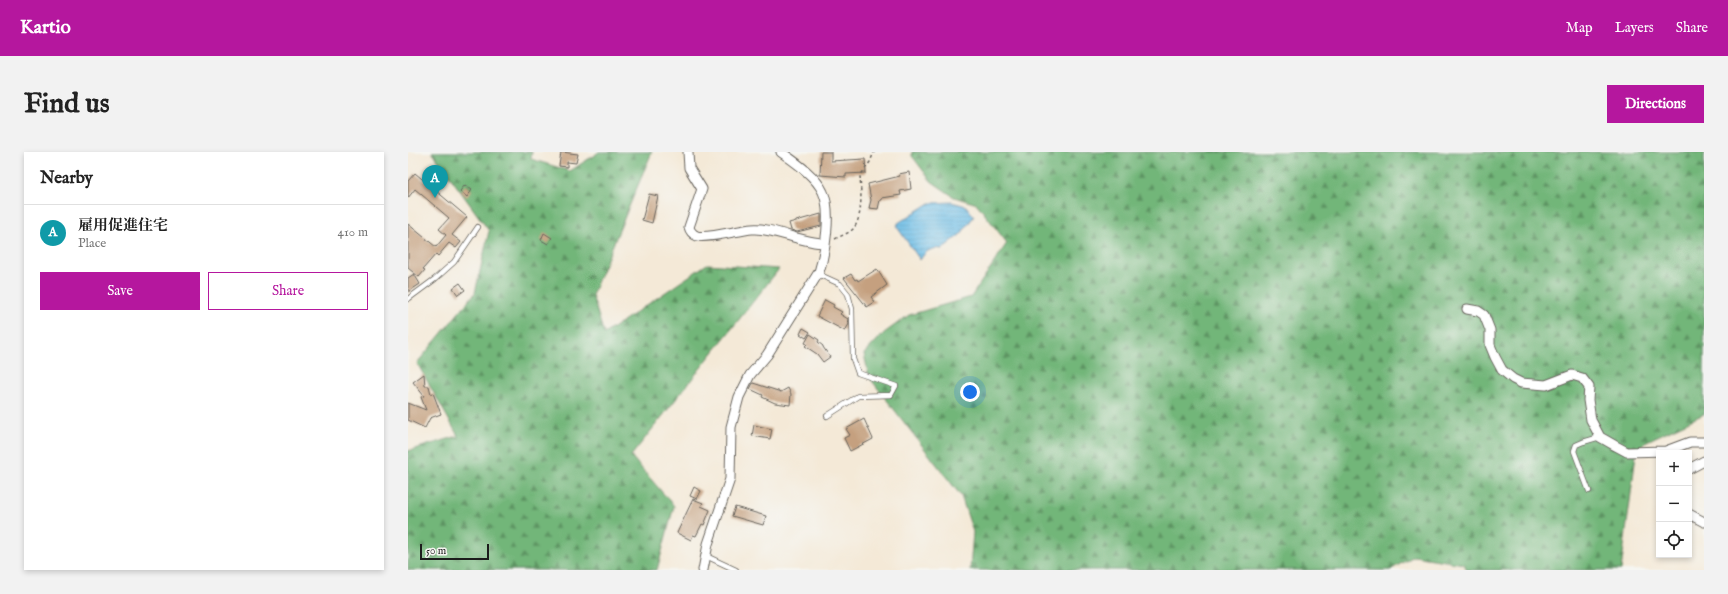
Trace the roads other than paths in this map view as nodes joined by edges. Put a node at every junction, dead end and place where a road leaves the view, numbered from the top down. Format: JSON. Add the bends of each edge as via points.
{"nodes":[{"id":1,"x":688,"y":152,"type":"edge"},
{"id":2,"x":781,"y":152,"type":"edge"},
{"id":3,"x":478,"y":227,"type":"dead end"},
{"id":4,"x":824,"y":244,"type":"junction"},
{"id":5,"x":818,"y":274,"type":"junction"},
{"id":6,"x":408,"y":299,"type":"edge"},
{"id":7,"x":1468,"y":309,"type":"dead end"},
{"id":8,"x":827,"y":416,"type":"dead end"},
{"id":9,"x":1600,"y":437,"type":"junction"},
{"id":10,"x":1704,"y":442,"type":"edge"},
{"id":11,"x":1704,"y":461,"type":"edge"},
{"id":12,"x":1692,"y":467,"type":"edge"},
{"id":13,"x":1589,"y":491,"type":"dead end"},
{"id":14,"x":1692,"y":516,"type":"edge"},
{"id":15,"x":1704,"y":522,"type":"edge"},
{"id":16,"x":706,"y":556,"type":"junction"},
{"id":17,"x":704,"y":570,"type":"edge"},
{"id":18,"x":736,"y":570,"type":"edge"}],
"edges":[{"from":1,"to":4,"type":"street","via":[[688,168],[702,189],[689,227],[691,232],[697,236],[752,229]]},
{"from":2,"to":4,"type":"street","via":[[815,180],[823,192],[826,202]]},
{"from":3,"to":6,"type":"lane","via":[[454,262]]},
{"from":4,"to":5,"type":"street","via":[[823,260]]},
{"from":5,"to":8,"type":"lane","via":[[840,284],[848,294],[852,309],[852,359],[858,373],[896,386],[891,395],[858,396]]},
{"from":5,"to":16,"type":"street","via":[[767,355],[750,375],[739,397],[731,427],[730,479]]},
{"from":7,"to":9,"type":"street","via":[[1484,315],[1490,330],[1490,345],[1495,357],[1502,370],[1513,379],[1521,383],[1546,385],[1572,375],[1582,378],[1589,386],[1591,420]]},
{"from":9,"to":10,"type":"street","via":[[1627,452],[1666,451],[1690,442]]},
{"from":9,"to":13,"type":"lane","via":[[1576,445],[1574,451]]},
{"from":11,"to":12,"type":"street"},
{"from":14,"to":15,"type":"street"},
{"from":16,"to":17,"type":"street"},
{"from":16,"to":18,"type":"lane"}]}
